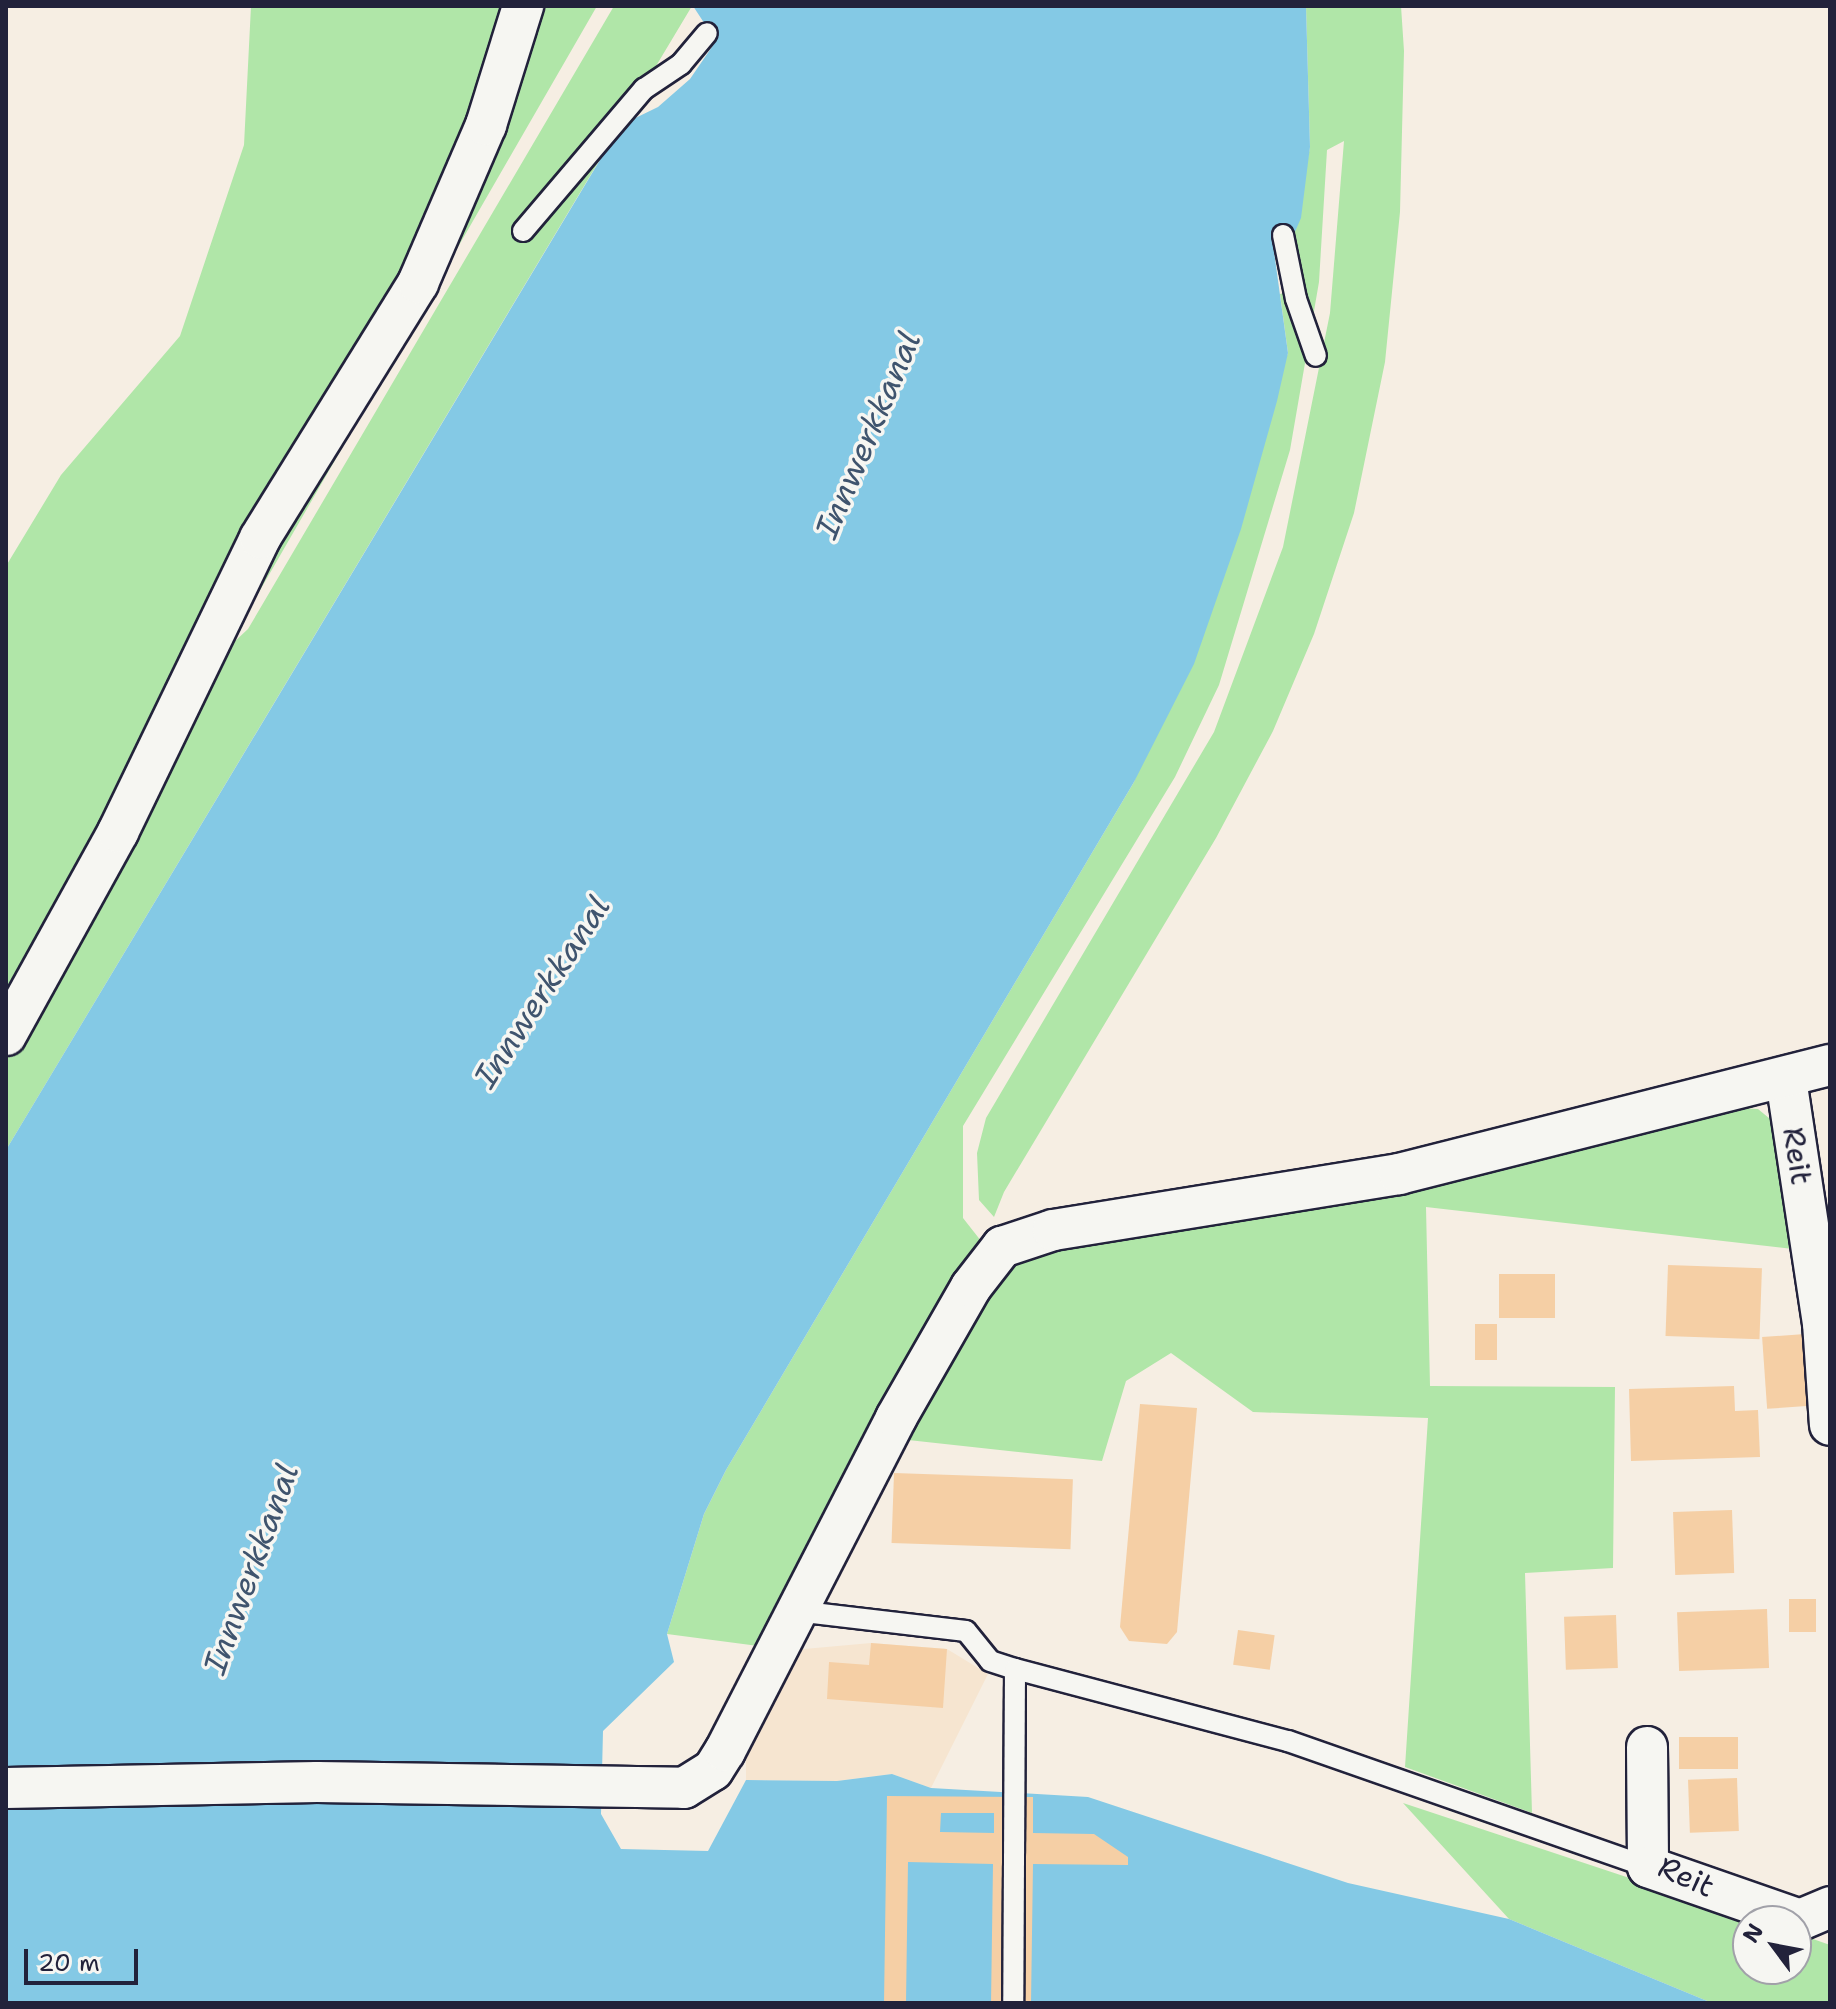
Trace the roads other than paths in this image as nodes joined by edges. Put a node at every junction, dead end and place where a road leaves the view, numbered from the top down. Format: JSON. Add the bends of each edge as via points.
{"nodes":[{"id":1,"x":523,"y":6,"type":"edge"},
{"id":2,"x":707,"y":33,"type":"dead end"},
{"id":3,"x":523,"y":231,"type":"dead end"},
{"id":4,"x":1283,"y":235,"type":"dead end"},
{"id":5,"x":1316,"y":356,"type":"dead end"},
{"id":6,"x":6,"y":1035,"type":"edge"},
{"id":7,"x":1830,"y":1065,"type":"edge"},
{"id":8,"x":1786,"y":1079,"type":"junction"},
{"id":9,"x":1830,"y":1425,"type":"edge"},
{"id":10,"x":796,"y":1611,"type":"junction"},
{"id":11,"x":1015,"y":1669,"type":"junction"},
{"id":12,"x":1647,"y":1747,"type":"dead end"},
{"id":13,"x":6,"y":1788,"type":"edge"},
{"id":14,"x":1648,"y":1867,"type":"junction"},
{"id":15,"x":1830,"y":1907,"type":"edge"},
{"id":16,"x":1013,"y":2003,"type":"edge"}],
"edges":[{"from":1,"to":6,"type":"street","via":[[486,125],[418,283],[260,538],[118,832]]},
{"from":2,"to":3,"type":"lane","via":[[681,64],[644,89]]},
{"from":4,"to":5,"type":"lane","via":[[1296,299]]},
{"from":7,"to":8,"type":"street"},
{"from":8,"to":9,"type":"street","name":"Reit","via":[[1823,1323]]},
{"from":8,"to":10,"type":"street","via":[[1399,1174],[1053,1230],[1002,1247],[971,1287],[896,1418]]},
{"from":10,"to":11,"type":"lane","via":[[966,1631],[990,1661]]},
{"from":10,"to":13,"type":"street","via":[[713,1770],[684,1788],[617,1791],[317,1782]]},
{"from":11,"to":14,"type":"lane","via":[[1288,1741]]},
{"from":11,"to":16,"type":"lane"},
{"from":12,"to":14,"type":"street","name":"Reit"},
{"from":14,"to":15,"type":"street","name":"Reit","via":[[1800,1920]]}]}
